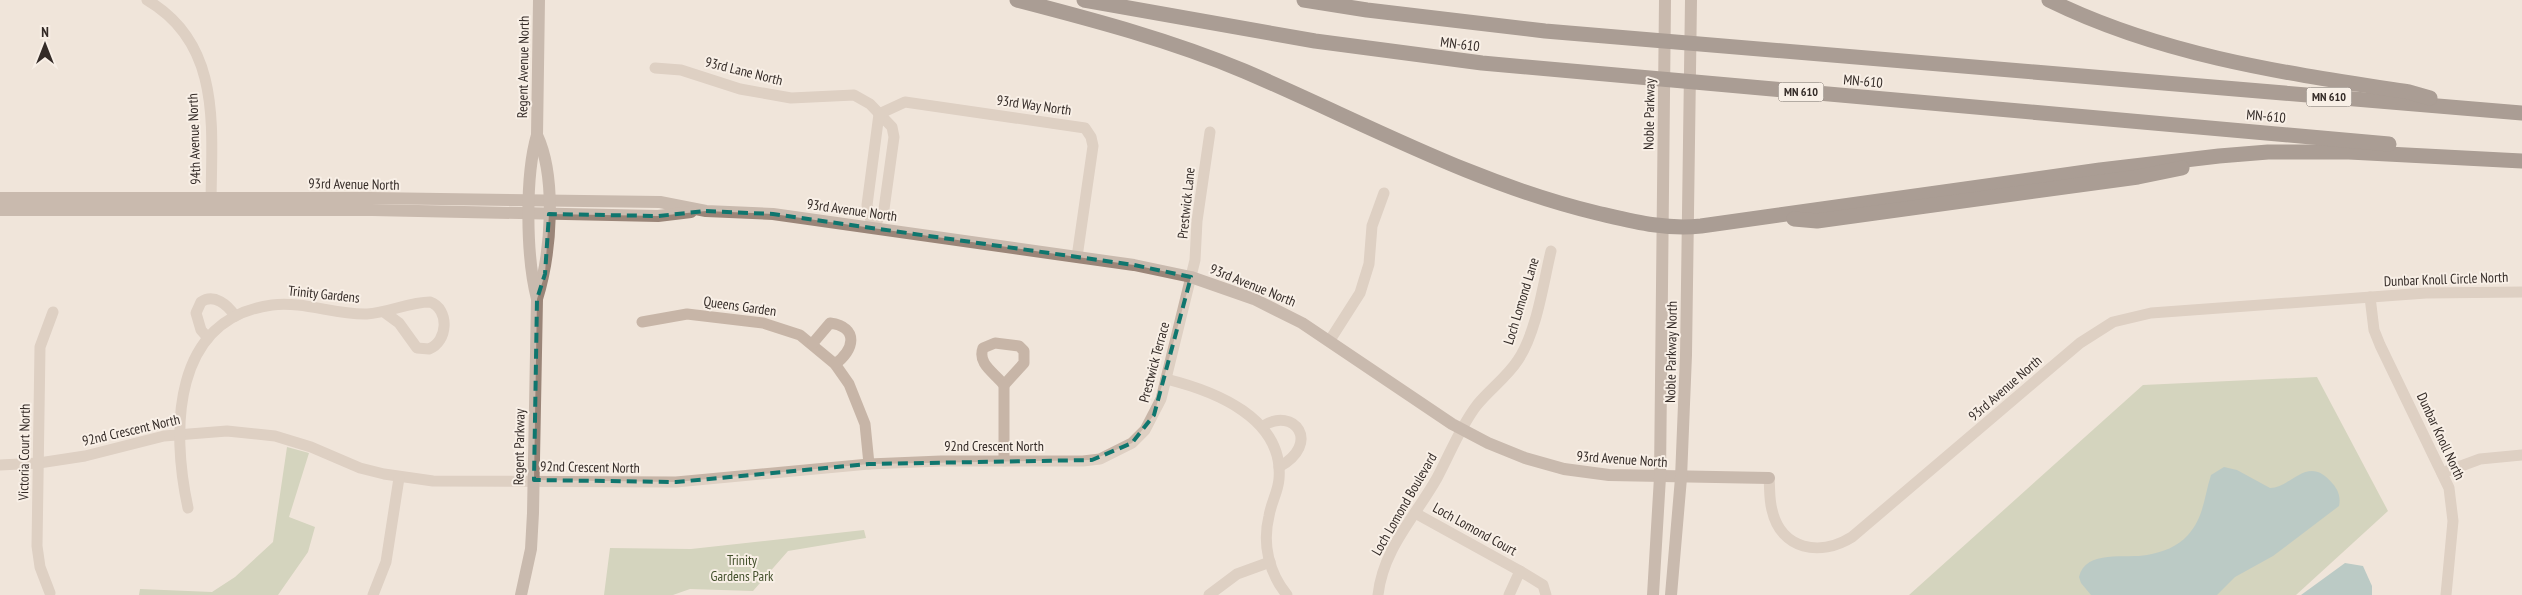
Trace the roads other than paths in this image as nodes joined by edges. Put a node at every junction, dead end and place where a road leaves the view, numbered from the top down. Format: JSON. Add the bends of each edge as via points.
{"nodes":[{"id":1,"x":146,"y":0,"type":"edge"},
{"id":2,"x":539,"y":0,"type":"edge"},
{"id":3,"x":1017,"y":0,"type":"edge"},
{"id":4,"x":1084,"y":0,"type":"edge"},
{"id":5,"x":1304,"y":0,"type":"edge"},
{"id":6,"x":1665,"y":0,"type":"edge"},
{"id":7,"x":1690,"y":0,"type":"edge"},
{"id":8,"x":2049,"y":0,"type":"edge"},
{"id":9,"x":655,"y":68,"type":"dead end"},
{"id":10,"x":2468,"y":108,"type":"junction"},
{"id":11,"x":2522,"y":113,"type":"edge"},
{"id":12,"x":879,"y":114,"type":"junction"},
{"id":13,"x":1210,"y":132,"type":"dead end"},
{"id":14,"x":537,"y":134,"type":"junction"},
{"id":15,"x":2522,"y":155,"type":"edge"},
{"id":16,"x":2522,"y":161,"type":"edge"},
{"id":17,"x":1384,"y":193,"type":"dead end"},
{"id":18,"x":0,"y":198,"type":"edge"},
{"id":19,"x":529,"y":200,"type":"junction"},
{"id":20,"x":211,"y":204,"type":"junction"},
{"id":21,"x":549,"y":207,"type":"junction"},
{"id":22,"x":0,"y":210,"type":"edge"},
{"id":23,"x":529,"y":214,"type":"junction"},
{"id":24,"x":1664,"y":227,"type":"junction"},
{"id":25,"x":873,"y":228,"type":"junction"},
{"id":26,"x":1688,"y":228,"type":"junction"},
{"id":27,"x":1551,"y":251,"type":"dead end"},
{"id":28,"x":1077,"y":257,"type":"junction"},
{"id":29,"x":1191,"y":277,"type":"junction"},
{"id":30,"x":2522,"y":292,"type":"edge"},
{"id":31,"x":2370,"y":297,"type":"junction"},
{"id":32,"x":537,"y":299,"type":"junction"},
{"id":33,"x":53,"y":312,"type":"dead end"},
{"id":34,"x":384,"y":312,"type":"junction"},
{"id":35,"x":235,"y":316,"type":"junction"},
{"id":36,"x":642,"y":322,"type":"dead end"},
{"id":37,"x":208,"y":338,"type":"junction"},
{"id":38,"x":1330,"y":340,"type":"junction"},
{"id":39,"x":813,"y":343,"type":"junction"},
{"id":40,"x":834,"y":364,"type":"junction"},
{"id":41,"x":1166,"y":379,"type":"junction"},
{"id":42,"x":1004,"y":385,"type":"dead end"},
{"id":43,"x":1263,"y":426,"type":"junction"},
{"id":44,"x":1461,"y":429,"type":"junction"},
{"id":45,"x":181,"y":433,"type":"junction"},
{"id":46,"x":2522,"y":455,"type":"edge"},
{"id":47,"x":1100,"y":459,"type":"joint"},
{"id":48,"x":1004,"y":461,"type":"junction"},
{"id":49,"x":39,"y":463,"type":"junction"},
{"id":50,"x":869,"y":464,"type":"junction"},
{"id":51,"x":0,"y":465,"type":"edge"},
{"id":52,"x":1279,"y":467,"type":"junction"},
{"id":53,"x":2442,"y":473,"type":"junction"},
{"id":54,"x":1660,"y":477,"type":"junction"},
{"id":55,"x":399,"y":478,"type":"junction"},
{"id":56,"x":1681,"y":478,"type":"junction"},
{"id":57,"x":1770,"y":478,"type":"joint"},
{"id":58,"x":534,"y":480,"type":"junction"},
{"id":59,"x":188,"y":508,"type":"dead end"},
{"id":60,"x":1415,"y":513,"type":"junction"},
{"id":61,"x":1270,"y":562,"type":"junction"},
{"id":62,"x":1520,"y":570,"type":"junction"},
{"id":63,"x":50,"y":593,"type":"dead end"},
{"id":64,"x":373,"y":595,"type":"edge"},
{"id":65,"x":521,"y":595,"type":"edge"},
{"id":66,"x":1209,"y":595,"type":"edge"},
{"id":67,"x":1287,"y":595,"type":"edge"},
{"id":68,"x":1378,"y":595,"type":"edge"},
{"id":69,"x":1509,"y":595,"type":"edge"},
{"id":70,"x":1546,"y":595,"type":"edge"},
{"id":71,"x":1652,"y":595,"type":"edge"},
{"id":72,"x":1671,"y":595,"type":"edge"},
{"id":73,"x":2446,"y":595,"type":"edge"}],
"edges":[{"from":1,"to":20,"type":"street","name":"94th Avenue North","via":[[180,26],[201,62],[210,107]]},
{"from":2,"to":14,"type":"street","name":"Regent Avenue North"},
{"from":3,"to":24,"type":"highway","via":[[1136,31],[1207,56],[1433,158],[1506,187],[1576,208]]},
{"from":4,"to":15,"type":"highway","name":"MN-610","number":"MN 610","via":[[1315,42],[1482,63]]},
{"from":5,"to":10,"type":"highway","name":"MN-610","number":"MN 610","via":[[1545,31]]},
{"from":6,"to":24,"type":"street","name":"Noble Parkway"},
{"from":7,"to":26,"type":"street","name":"Noble Parkway North"},
{"from":8,"to":10,"type":"highway","via":[[2123,32],[2196,54],[2260,69],[2409,92]]},
{"from":9,"to":12,"type":"street","name":"93rd Lane North","via":[[682,70],[740,89],[791,98],[854,95],[870,104]]},
{"from":10,"to":11,"type":"highway","number":"MN 610"},
{"from":12,"to":25,"type":"street","via":[[866,205]]},
{"from":12,"to":25,"type":"street","name":"93rd Lane North","via":[[892,127],[894,137],[884,209]]},
{"from":12,"to":28,"type":"street","name":"93rd Way North","via":[[905,102],[1085,128],[1093,146]]},
{"from":13,"to":29,"type":"street","name":"Prestwick Lane"},
{"from":14,"to":19,"type":"street","name":"Regent Avenue North","via":[[532,152]]},
{"from":14,"to":21,"type":"street","name":"Regent Avenue North","via":[[545,151]]},
{"from":16,"to":26,"type":"highway","via":[[2349,152],[2242,154],[2110,168]]},
{"from":17,"to":38,"type":"street","via":[[1372,226],[1369,264],[1360,293]]},
{"from":18,"to":20,"type":"street","name":"93rd Avenue North"},
{"from":19,"to":20,"type":"street","name":"93rd Avenue North"},
{"from":19,"to":21,"type":"street","name":"93rd Avenue North"},
{"from":19,"to":23,"type":"street","name":"Regent Avenue North"},
{"from":20,"to":22,"type":"street","name":"93rd Avenue North"},
{"from":20,"to":23,"type":"street","name":"93rd Avenue North"},
{"from":21,"to":23,"type":"street","name":"93rd Avenue North"},
{"from":21,"to":25,"type":"street","name":"93rd Avenue North","via":[[660,202]]},
{"from":21,"to":32,"type":"street","name":"Regent Parkway","via":[[545,274]]},
{"from":23,"to":32,"type":"street","name":"Regent Parkway","via":[[531,274]]},
{"from":24,"to":26,"type":"highway"},
{"from":24,"to":54,"type":"street","name":"Noble Parkway North"},
{"from":25,"to":28,"type":"street","name":"93rd Avenue North"},
{"from":26,"to":56,"type":"street","name":"Noble Parkway North"},
{"from":27,"to":44,"type":"street","name":"Loch Lomond Lane","via":[[1527,342],[1518,359]]},
{"from":28,"to":29,"type":"street","name":"93rd Avenue North"},
{"from":29,"to":38,"type":"street","name":"93rd Avenue North","via":[[1254,299]]},
{"from":29,"to":41,"type":"street","name":"Prestwick Terrace"},
{"from":30,"to":31,"type":"street","name":"Dunbar Knoll Circle North"},
{"from":31,"to":53,"type":"street","name":"Dunbar Knoll North","via":[[2374,330],[2380,345]]},
{"from":31,"to":57,"type":"street","name":"93rd Avenue North","via":[[2151,313],[2112,322],[2080,343],[1840,545],[1811,548],[1797,544],[1785,535],[1772,510]]},
{"from":32,"to":58,"type":"street","name":"Regent Parkway"},
{"from":33,"to":49,"type":"street","name":"Victoria Court North","via":[[40,347]]},
{"from":34,"to":34,"type":"street","name":"Trinity Gardens","via":[[399,323],[417,348],[429,349],[440,342],[443,319],[437,305],[423,302]]},
{"from":34,"to":35,"type":"street","name":"Trinity Gardens","via":[[340,313],[295,305],[274,305]]},
{"from":35,"to":37,"type":"street","name":"Trinity Gardens"},
{"from":35,"to":37,"type":"street","via":[[220,302],[209,299],[201,302],[196,313]]},
{"from":36,"to":39,"type":"street","name":"Queens Garden","via":[[687,314],[742,319],[785,329]]},
{"from":37,"to":45,"type":"street","name":"Trinity Gardens","via":[[194,357],[184,386]]},
{"from":38,"to":44,"type":"street","name":"93rd Avenue North","via":[[1418,403]]},
{"from":39,"to":40,"type":"street","name":"Queens Garden"},
{"from":39,"to":40,"type":"street","via":[[830,323],[845,328],[852,344],[845,357]]},
{"from":40,"to":50,"type":"street","name":"Queens Garden","via":[[849,384],[858,404],[865,424]]},
{"from":41,"to":43,"type":"street","via":[[1209,393],[1240,409]]},
{"from":41,"to":47,"type":"street","name":"Prestwick Terrace","via":[[1161,399],[1145,430],[1132,443]]},
{"from":42,"to":48,"type":"street"},
{"from":43,"to":52,"type":"street","via":[[1274,445]]},
{"from":43,"to":52,"type":"street","via":[[1274,421],[1287,421],[1300,433],[1301,446],[1297,455]]},
{"from":44,"to":54,"type":"street","name":"93rd Avenue North","via":[[1525,458],[1564,469]]},
{"from":44,"to":60,"type":"street","name":"Loch Lomond Boulevard","via":[[1436,480]]},
{"from":45,"to":49,"type":"street","name":"92nd Crescent North","via":[[85,456]]},
{"from":45,"to":55,"type":"street","name":"92nd Crescent North","via":[[227,431],[275,436],[360,468]]},
{"from":45,"to":59,"type":"street","name":"Trinity Gardens","via":[[182,471]]},
{"from":46,"to":53,"type":"street","via":[[2480,459]]},
{"from":47,"to":48,"type":"street","name":"92nd Crescent North"},
{"from":48,"to":50,"type":"street","name":"92nd Crescent North"},
{"from":49,"to":51,"type":"street","name":"92nd Crescent North"},
{"from":49,"to":63,"type":"street","name":"Victoria Court North","via":[[37,546],[40,567]]},
{"from":50,"to":58,"type":"street","name":"92nd Crescent North","via":[[701,481]]},
{"from":52,"to":61,"type":"street","via":[[1266,530]]},
{"from":53,"to":73,"type":"street","name":"Dunbar Knoll North","via":[[2449,488],[2453,521]]},
{"from":54,"to":56,"type":"street","name":"93rd Avenue North"},
{"from":54,"to":71,"type":"street","name":"Noble Parkway North"},
{"from":55,"to":58,"type":"street","name":"92nd Crescent North"},
{"from":55,"to":64,"type":"street","via":[[386,562]]},
{"from":56,"to":57,"type":"street","name":"93rd Avenue North"},
{"from":56,"to":72,"type":"street","name":"Noble Parkway North"},
{"from":58,"to":65,"type":"street","name":"Regent Parkway","via":[[531,549]]},
{"from":60,"to":62,"type":"street","name":"Loch Lomond Court"},
{"from":60,"to":68,"type":"street","name":"Loch Lomond Boulevard","via":[[1385,563]]},
{"from":61,"to":66,"type":"street","via":[[1237,574]]},
{"from":61,"to":67,"type":"street"},
{"from":62,"to":69,"type":"street"},
{"from":62,"to":70,"type":"street","name":"Loch Lomond Court","via":[[1544,585]]}]}
